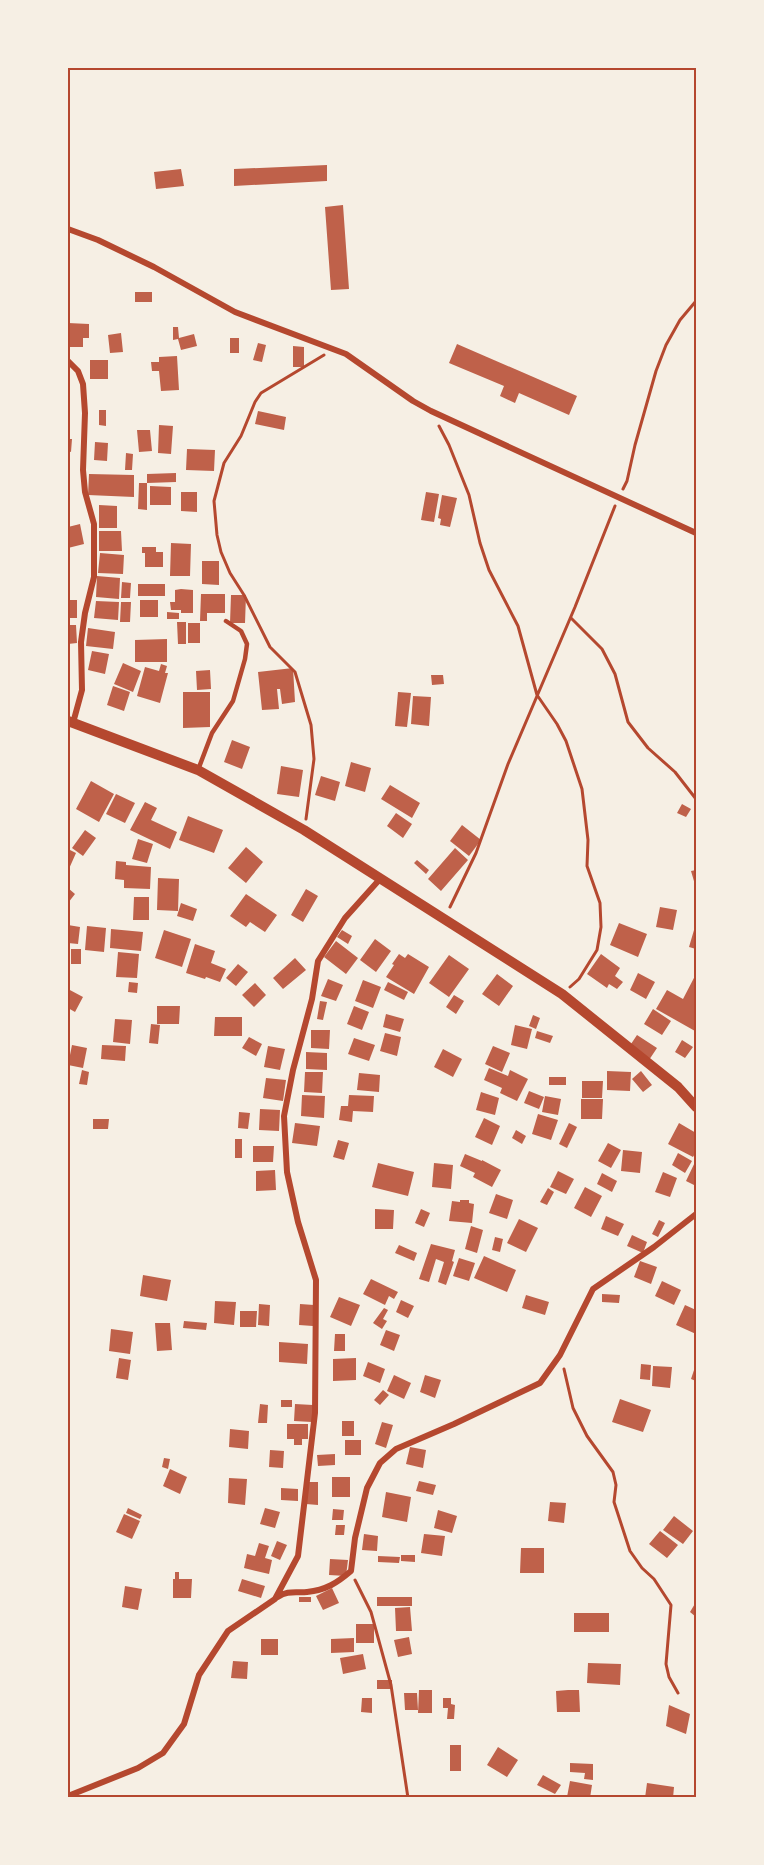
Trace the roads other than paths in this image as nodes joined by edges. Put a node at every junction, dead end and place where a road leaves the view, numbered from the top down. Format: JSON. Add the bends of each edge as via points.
{"nodes":[{"id":1,"x":68,"y":229,"type":"edge"},
{"id":2,"x":68,"y":361,"type":"edge"},
{"id":3,"x":696,"y":533,"type":"edge"},
{"id":4,"x":226,"y":621,"type":"dead end"},
{"id":5,"x":70,"y":722,"type":"edge"},
{"id":6,"x":198,"y":770,"type":"junction"},
{"id":7,"x":380,"y":879,"type":"junction"},
{"id":8,"x":696,"y":1107,"type":"edge"},
{"id":9,"x":696,"y":1214,"type":"edge"},
{"id":10,"x":275,"y":1599,"type":"junction"},
{"id":11,"x":68,"y":1796,"type":"edge"}],
"edges":[{"from":1,"to":3,"type":"street","via":[[154,267],[235,312],[346,354],[431,411]]},
{"from":2,"to":5,"type":"street","via":[[83,384],[83,470],[94,544],[94,577],[81,642],[82,690]]},
{"from":4,"to":6,"type":"lane","via":[[241,631],[247,644],[245,659],[233,701],[212,733]]},
{"from":5,"to":6,"type":"street"},
{"from":6,"to":7,"type":"street"},
{"from":7,"to":8,"type":"street","via":[[562,994],[678,1087]]},
{"from":7,"to":10,"type":"street","via":[[345,918],[318,962],[284,1116],[287,1172],[316,1280],[315,1413],[298,1556]]},
{"from":9,"to":10,"type":"street","via":[[593,1289],[560,1355],[540,1383],[396,1449],[380,1463],[368,1488],[351,1571],[336,1584],[308,1592],[284,1592]]},
{"from":10,"to":11,"type":"street","via":[[228,1631],[199,1675],[184,1724],[163,1753],[138,1768]]}]}
